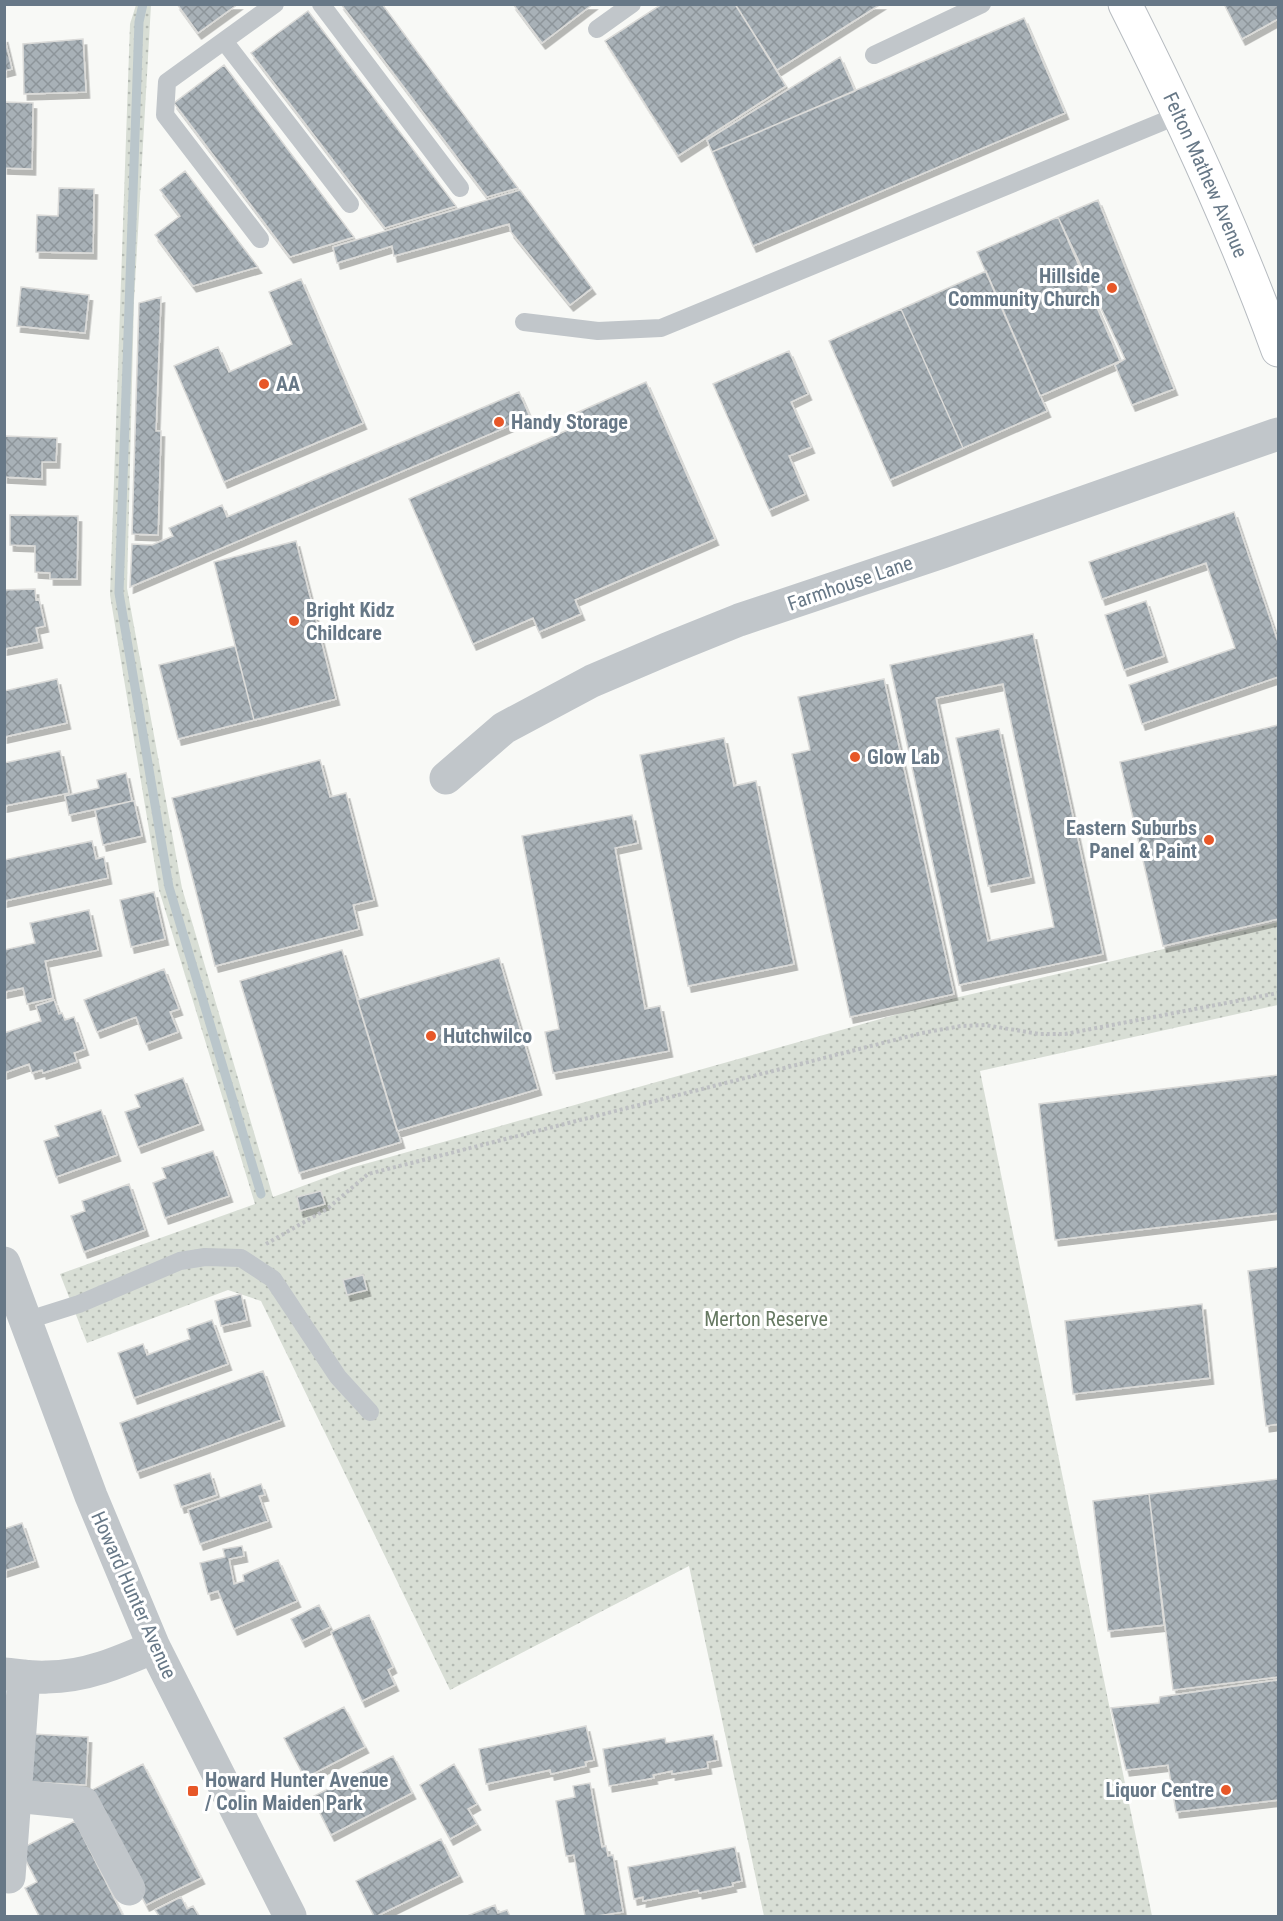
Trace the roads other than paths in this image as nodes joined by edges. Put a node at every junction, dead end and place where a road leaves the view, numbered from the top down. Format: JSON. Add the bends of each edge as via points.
{"nodes":[{"id":1,"x":275,"y":4,"type":"edge"},
{"id":2,"x":321,"y":4,"type":"edge"},
{"id":3,"x":632,"y":4,"type":"edge"},
{"id":4,"x":982,"y":4,"type":"edge"},
{"id":5,"x":1125,"y":4,"type":"edge"},
{"id":6,"x":597,"y":29,"type":"dead end"},
{"id":7,"x":224,"y":41,"type":"junction"},
{"id":8,"x":874,"y":55,"type":"dead end"},
{"id":9,"x":1179,"y":115,"type":"junction"},
{"id":10,"x":460,"y":188,"type":"dead end"},
{"id":11,"x":350,"y":204,"type":"dead end"},
{"id":12,"x":260,"y":239,"type":"dead end"},
{"id":13,"x":524,"y":322,"type":"dead end"},
{"id":14,"x":1278,"y":350,"type":"edge"},
{"id":15,"x":1278,"y":434,"type":"edge"},
{"id":16,"x":446,"y":778,"type":"dead end"},
{"id":17,"x":4,"y":1263,"type":"edge"},
{"id":18,"x":25,"y":1321,"type":"junction"},
{"id":19,"x":370,"y":1412,"type":"dead end"},
{"id":20,"x":154,"y":1647,"type":"junction"},
{"id":21,"x":14,"y":1675,"type":"edge"},
{"id":22,"x":15,"y":1796,"type":"junction"},
{"id":23,"x":9,"y":1877,"type":"dead end"},
{"id":24,"x":129,"y":1889,"type":"dead end"},
{"id":25,"x":290,"y":1917,"type":"edge"}],
"edges":[{"from":1,"to":7,"type":"lane"},
{"from":2,"to":10,"type":"lane"},
{"from":3,"to":6,"type":"lane"},
{"from":4,"to":8,"type":"lane"},
{"from":5,"to":9,"type":"street","name":"Felton Mathew Avenue"},
{"from":7,"to":11,"type":"lane"},
{"from":7,"to":12,"type":"lane","via":[[167,82],[165,115]]},
{"from":9,"to":13,"type":"lane","via":[[661,328],[598,331]]},
{"from":9,"to":14,"type":"street","name":"Felton Mathew Avenue"},
{"from":15,"to":16,"type":"street","name":"Farmhouse Lane","via":[[667,648],[592,681],[504,728]]},
{"from":17,"to":18,"type":"street","name":"Howard Hunter Avenue"},
{"from":18,"to":19,"type":"lane","via":[[79,1304],[180,1261],[242,1258],[273,1279],[338,1377]]},
{"from":18,"to":20,"type":"street","name":"Howard Hunter Avenue","via":[[91,1496]]},
{"from":20,"to":21,"type":"street","via":[[113,1665],[76,1674]]},
{"from":20,"to":25,"type":"street","name":"Howard Hunter Avenue"},
{"from":21,"to":22,"type":"street"},
{"from":22,"to":23,"type":"street"},
{"from":22,"to":24,"type":"street","via":[[83,1803]]}]}
